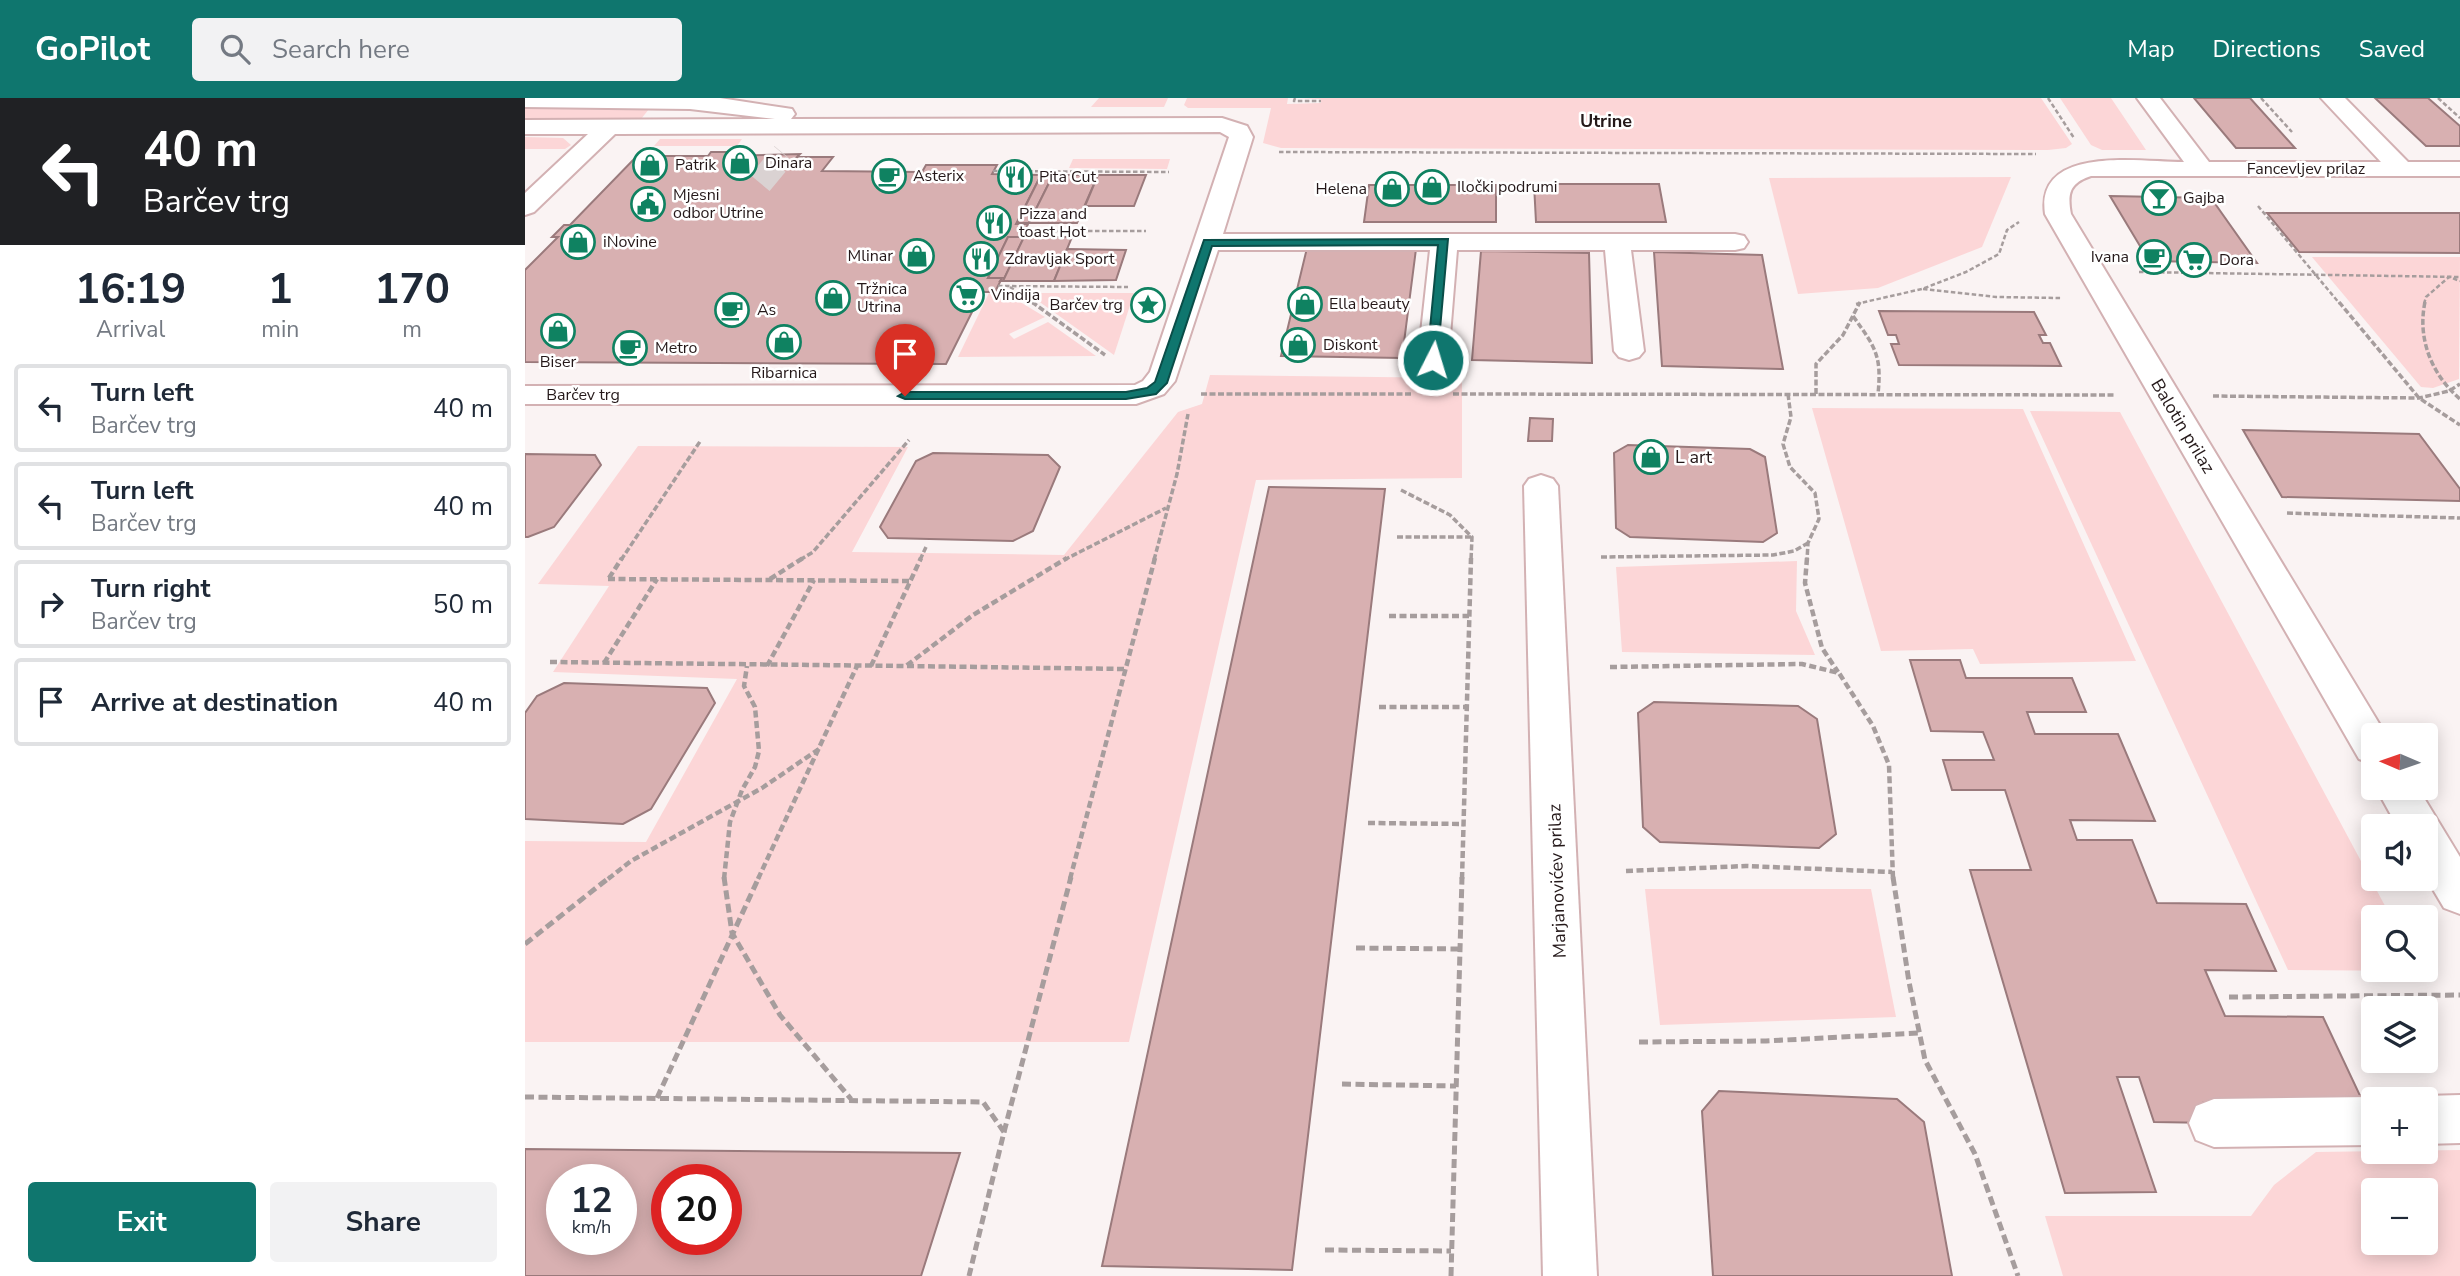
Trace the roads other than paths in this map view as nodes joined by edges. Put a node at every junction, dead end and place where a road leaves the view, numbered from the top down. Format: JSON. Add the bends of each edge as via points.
{"nodes":[{"id":1,"x":2148,"y":98,"type":"edge"},
{"id":2,"x":2332,"y":98,"type":"edge"},
{"id":3,"x":710,"y":99,"type":"edge"},
{"id":4,"x":525,"y":100,"type":"edge"},
{"id":5,"x":807,"y":125,"type":"junction"},
{"id":6,"x":525,"y":127,"type":"edge"},
{"id":7,"x":608,"y":128,"type":"junction"},
{"id":8,"x":681,"y":129,"type":"junction"},
{"id":9,"x":784,"y":154,"type":"tunnel mouth"},
{"id":10,"x":2152,"y":169,"type":"joint"},
{"id":11,"x":2202,"y":169,"type":"junction"},
{"id":12,"x":2402,"y":169,"type":"junction"},
{"id":13,"x":2460,"y":169,"type":"edge"},
{"id":14,"x":525,"y":207,"type":"edge"},
{"id":15,"x":1444,"y":242,"type":"junction"},
{"id":16,"x":1617,"y":242,"type":"junction"},
{"id":17,"x":1735,"y":242,"type":"dead end"},
{"id":18,"x":1207,"y":243,"type":"junction"},
{"id":19,"x":1629,"y":351,"type":"dead end"},
{"id":20,"x":1433,"y":360,"type":"dead end"},
{"id":21,"x":525,"y":395,"type":"edge"},
{"id":22,"x":1541,"y":486,"type":"dead end"},
{"id":23,"x":2361,"y":728,"type":"edge"},
{"id":24,"x":2438,"y":859,"type":"edge"},
{"id":25,"x":2460,"y":895,"type":"edge"},
{"id":26,"x":2460,"y":1119,"type":"edge"},
{"id":27,"x":2438,"y":1120,"type":"edge"},
{"id":28,"x":2361,"y":1121,"type":"edge"},
{"id":29,"x":2214,"y":1124,"type":"dead end"},
{"id":30,"x":1570,"y":1276,"type":"edge"}],
"edges":[{"from":1,"to":11,"type":"street"},
{"from":2,"to":12,"type":"street"},
{"from":3,"to":4,"type":"street","name":"Barčev trg"},
{"from":3,"to":5,"type":"street","name":"Barčev trg","via":[[768,109]]},
{"from":3,"to":8,"type":"street"},
{"from":5,"to":8,"type":"street","name":"Barčev trg"},
{"from":5,"to":9,"type":"street"},
{"from":5,"to":18,"type":"street","name":"Barčev trg","via":[[1234,127],[1241,137]]},
{"from":6,"to":7,"type":"street","name":"Barčev trg"},
{"from":7,"to":8,"type":"street","name":"Barčev trg"},
{"from":7,"to":14,"type":"street"},
{"from":10,"to":11,"type":"street","name":"Fancevljev prilaz"},
{"from":10,"to":23,"type":"street","name":"Balotin prilaz","via":[[2071,173],[2057,191],[2058,214]]},
{"from":11,"to":12,"type":"street","name":"Fancevljev prilaz"},
{"from":12,"to":13,"type":"street","name":"Fancevljev prilaz"},
{"from":15,"to":16,"type":"street"},
{"from":15,"to":18,"type":"street"},
{"from":15,"to":20,"type":"street"},
{"from":16,"to":17,"type":"street"},
{"from":16,"to":19,"type":"street"},
{"from":18,"to":21,"type":"street","name":"Barčev trg","via":[[1161,383],[1139,395]]},
{"from":22,"to":30,"type":"street","name":"Marjanovićev prilaz"},
{"from":24,"to":25,"type":"street"},
{"from":26,"to":27,"type":"street"},
{"from":28,"to":29,"type":"street"}]}
